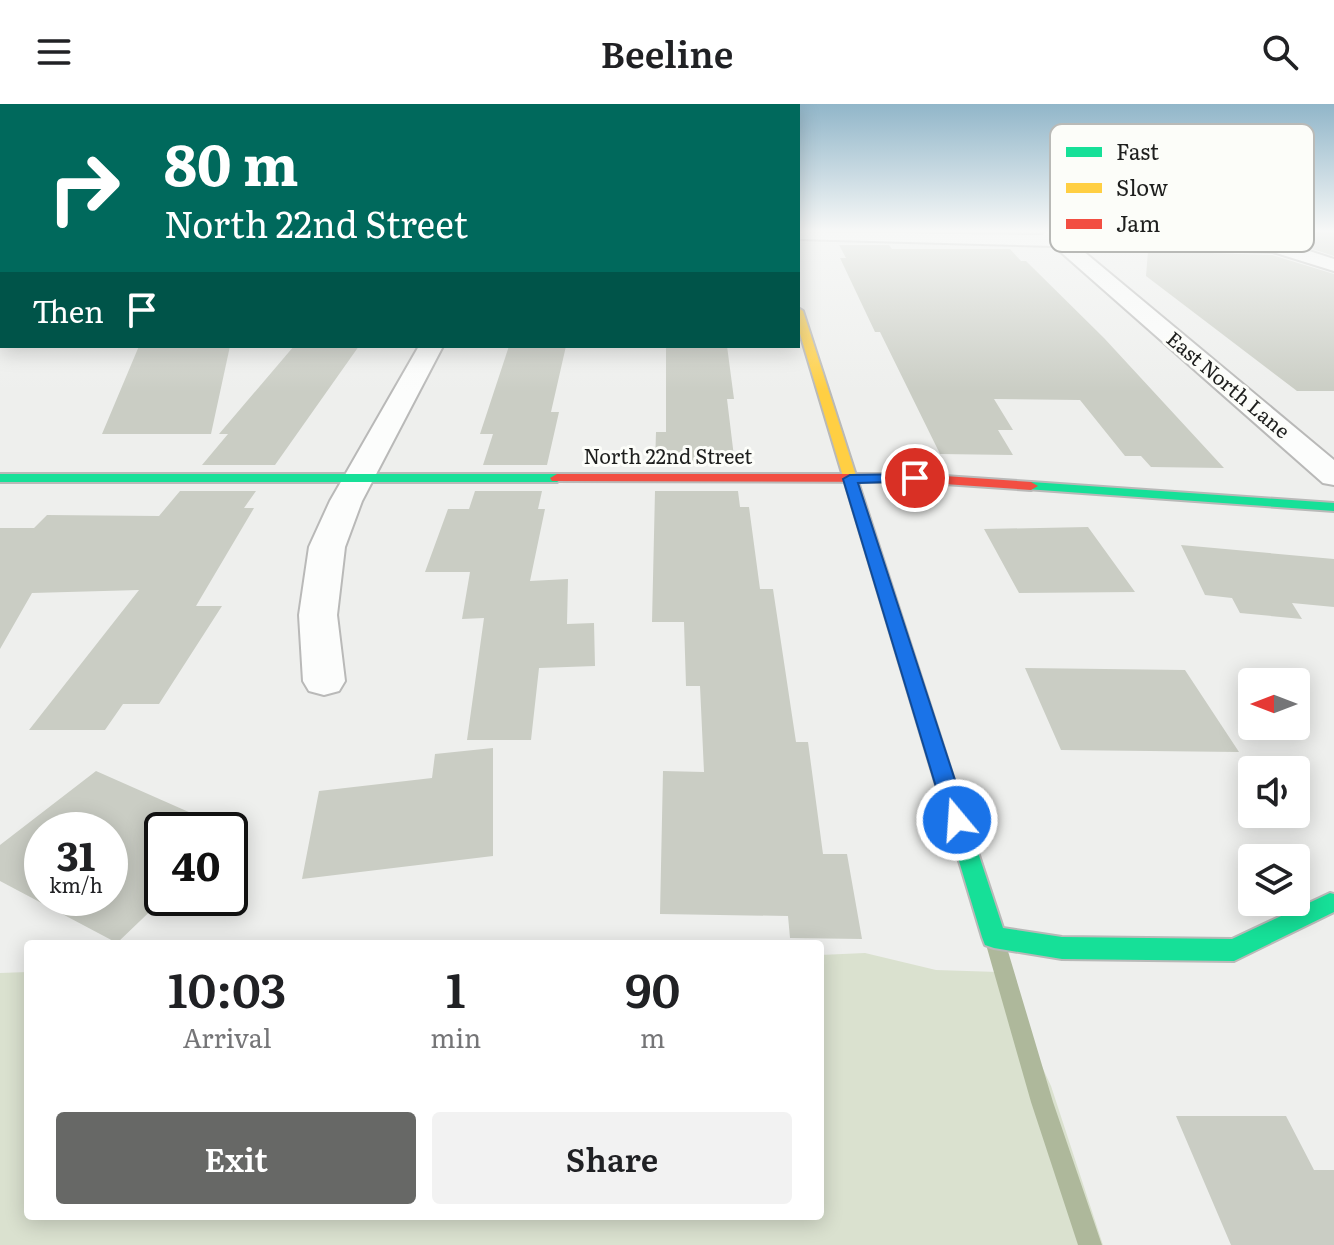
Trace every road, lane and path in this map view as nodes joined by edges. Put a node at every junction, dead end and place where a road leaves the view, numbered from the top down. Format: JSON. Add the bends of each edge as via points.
{"nodes":[{"id":1,"x":1111,"y":285,"type":"edge"},
{"id":2,"x":800,"y":317,"type":"edge"},
{"id":3,"x":430,"y":348,"type":"edge"},
{"id":4,"x":1334,"y":476,"type":"edge"},
{"id":5,"x":0,"y":478,"type":"edge"},
{"id":6,"x":850,"y":479,"type":"junction"},
{"id":7,"x":358,"y":480,"type":"junction"},
{"id":8,"x":1334,"y":507,"type":"edge"},
{"id":9,"x":324,"y":681,"type":"dead end"},
{"id":10,"x":1330,"y":903,"type":"dead end"}],
"edges":[{"from":1,"to":4,"type":"street","name":"East North Lane"},
{"from":2,"to":6,"type":"street"},
{"from":3,"to":7,"type":"street"},
{"from":5,"to":7,"type":"street","name":"North 22nd Street"},
{"from":6,"to":7,"type":"street","name":"North 22nd Street"},
{"from":6,"to":8,"type":"street","name":"North 22nd Street","via":[[1024,484]]},
{"from":6,"to":10,"type":"street","via":[[994,937],[1062,948],[1234,950]]},
{"from":7,"to":9,"type":"street","via":[[327,547],[318,615]]}]}
